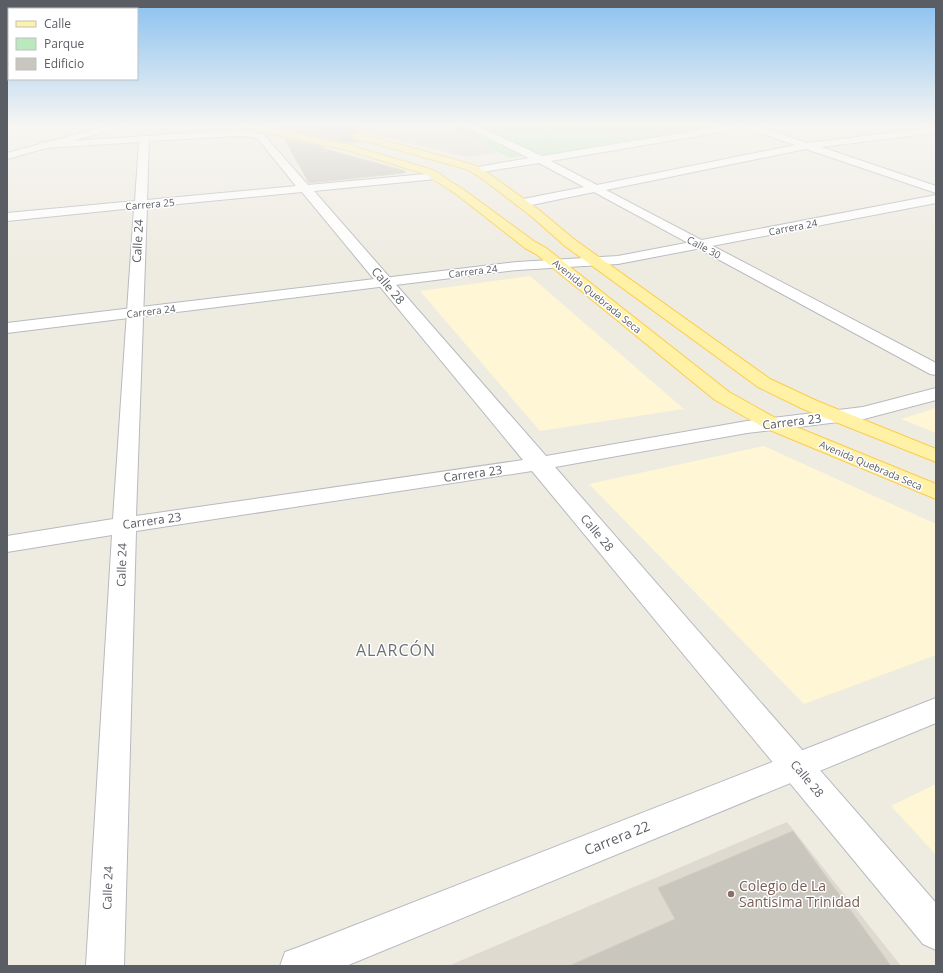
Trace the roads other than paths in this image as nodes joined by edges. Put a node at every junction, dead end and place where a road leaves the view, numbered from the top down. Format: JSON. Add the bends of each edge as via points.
{"nodes":[{"id":1,"x":142,"y":171,"type":"edge"},
{"id":2,"x":290,"y":171,"type":"edge"},
{"id":3,"x":427,"y":171,"type":"edge"},
{"id":4,"x":451,"y":171,"type":"edge"},
{"id":5,"x":476,"y":171,"type":"edge"},
{"id":6,"x":562,"y":171,"type":"edge"},
{"id":7,"x":682,"y":171,"type":"edge"},
{"id":8,"x":881,"y":171,"type":"edge"},
{"id":9,"x":436,"y":176,"type":"junction"},
{"id":10,"x":462,"y":176,"type":"dead end"},
{"id":11,"x":306,"y":189,"type":"junction"},
{"id":12,"x":595,"y":189,"type":"junction"},
{"id":13,"x":936,"y":190,"type":"edge"},
{"id":14,"x":936,"y":199,"type":"edge"},
{"id":15,"x":522,"y":203,"type":"junction"},
{"id":16,"x":140,"y":204,"type":"junction"},
{"id":17,"x":7,"y":217,"type":"edge"},
{"id":18,"x":525,"y":228,"type":"dead end"},
{"id":19,"x":700,"y":245,"type":"junction"},
{"id":20,"x":547,"y":257,"type":"junction"},
{"id":21,"x":596,"y":262,"type":"junction"},
{"id":22,"x":384,"y":282,"type":"junction"},
{"id":23,"x":135,"y":313,"type":"junction"},
{"id":24,"x":7,"y":328,"type":"edge"},
{"id":25,"x":936,"y":370,"type":"edge"},
{"id":26,"x":936,"y":394,"type":"edge"},
{"id":27,"x":838,"y":416,"type":"junction"},
{"id":28,"x":772,"y":424,"type":"junction"},
{"id":29,"x":936,"y":456,"type":"edge"},
{"id":30,"x":539,"y":464,"type":"junction"},
{"id":31,"x":936,"y":492,"type":"edge"},
{"id":32,"x":124,"y":525,"type":"junction"},
{"id":33,"x":7,"y":544,"type":"edge"},
{"id":34,"x":936,"y":710,"type":"edge"},
{"id":35,"x":796,"y":766,"type":"junction"},
{"id":36,"x":936,"y":931,"type":"edge"},
{"id":37,"x":105,"y":966,"type":"edge"},
{"id":38,"x":299,"y":966,"type":"edge"}],
"edges":[{"from":1,"to":16,"type":"street","name":"Calle 24"},
{"from":2,"to":11,"type":"street","name":"Calle 28"},
{"from":3,"to":9,"type":"main road","name":"Avenida Quebrada Seca"},
{"from":4,"to":10,"type":"main road"},
{"from":5,"to":15,"type":"main road"},
{"from":6,"to":12,"type":"street","name":"Calle 30"},
{"from":7,"to":12,"type":"street"},
{"from":8,"to":13,"type":"street"},
{"from":9,"to":11,"type":"street","name":"Carrera 25"},
{"from":9,"to":20,"type":"main road","name":"Avenida Quebrada Seca"},
{"from":11,"to":16,"type":"street","name":"Carrera 25"},
{"from":11,"to":22,"type":"street","name":"Calle 28"},
{"from":12,"to":15,"type":"street"},
{"from":12,"to":19,"type":"street","name":"Calle 30"},
{"from":14,"to":19,"type":"street","name":"Carrera 24"},
{"from":15,"to":21,"type":"main road"},
{"from":16,"to":17,"type":"street","name":"Carrera 25"},
{"from":16,"to":23,"type":"street","name":"Calle 24"},
{"from":18,"to":20,"type":"main road"},
{"from":19,"to":21,"type":"street","name":"Carrera 24"},
{"from":19,"to":25,"type":"street","name":"Calle 30"},
{"from":20,"to":21,"type":"street","name":"Carrera 24"},
{"from":20,"to":22,"type":"street","name":"Carrera 24"},
{"from":20,"to":28,"type":"main road","name":"Avenida Quebrada Seca","via":[[722,396]]},
{"from":21,"to":27,"type":"main road","via":[[764,382]]},
{"from":22,"to":23,"type":"street","name":"Carrera 24"},
{"from":22,"to":30,"type":"street","name":"Calle 28"},
{"from":23,"to":24,"type":"street","name":"Carrera 24"},
{"from":23,"to":32,"type":"street","name":"Calle 24"},
{"from":26,"to":27,"type":"street","name":"Carrera 23","via":[[864,413]]},
{"from":27,"to":28,"type":"street","name":"Carrera 23"},
{"from":27,"to":29,"type":"main road"},
{"from":28,"to":30,"type":"street","name":"Carrera 23"},
{"from":28,"to":31,"type":"main road","name":"Avenida Quebrada Seca"},
{"from":30,"to":32,"type":"street","name":"Carrera 23"},
{"from":30,"to":35,"type":"street","name":"Calle 28"},
{"from":32,"to":33,"type":"street","name":"Carrera 23"},
{"from":32,"to":37,"type":"street","name":"Calle 24"},
{"from":34,"to":35,"type":"street","name":"Carrera 22"},
{"from":35,"to":36,"type":"street","name":"Calle 28"},
{"from":35,"to":38,"type":"street","name":"Carrera 22"}]}
